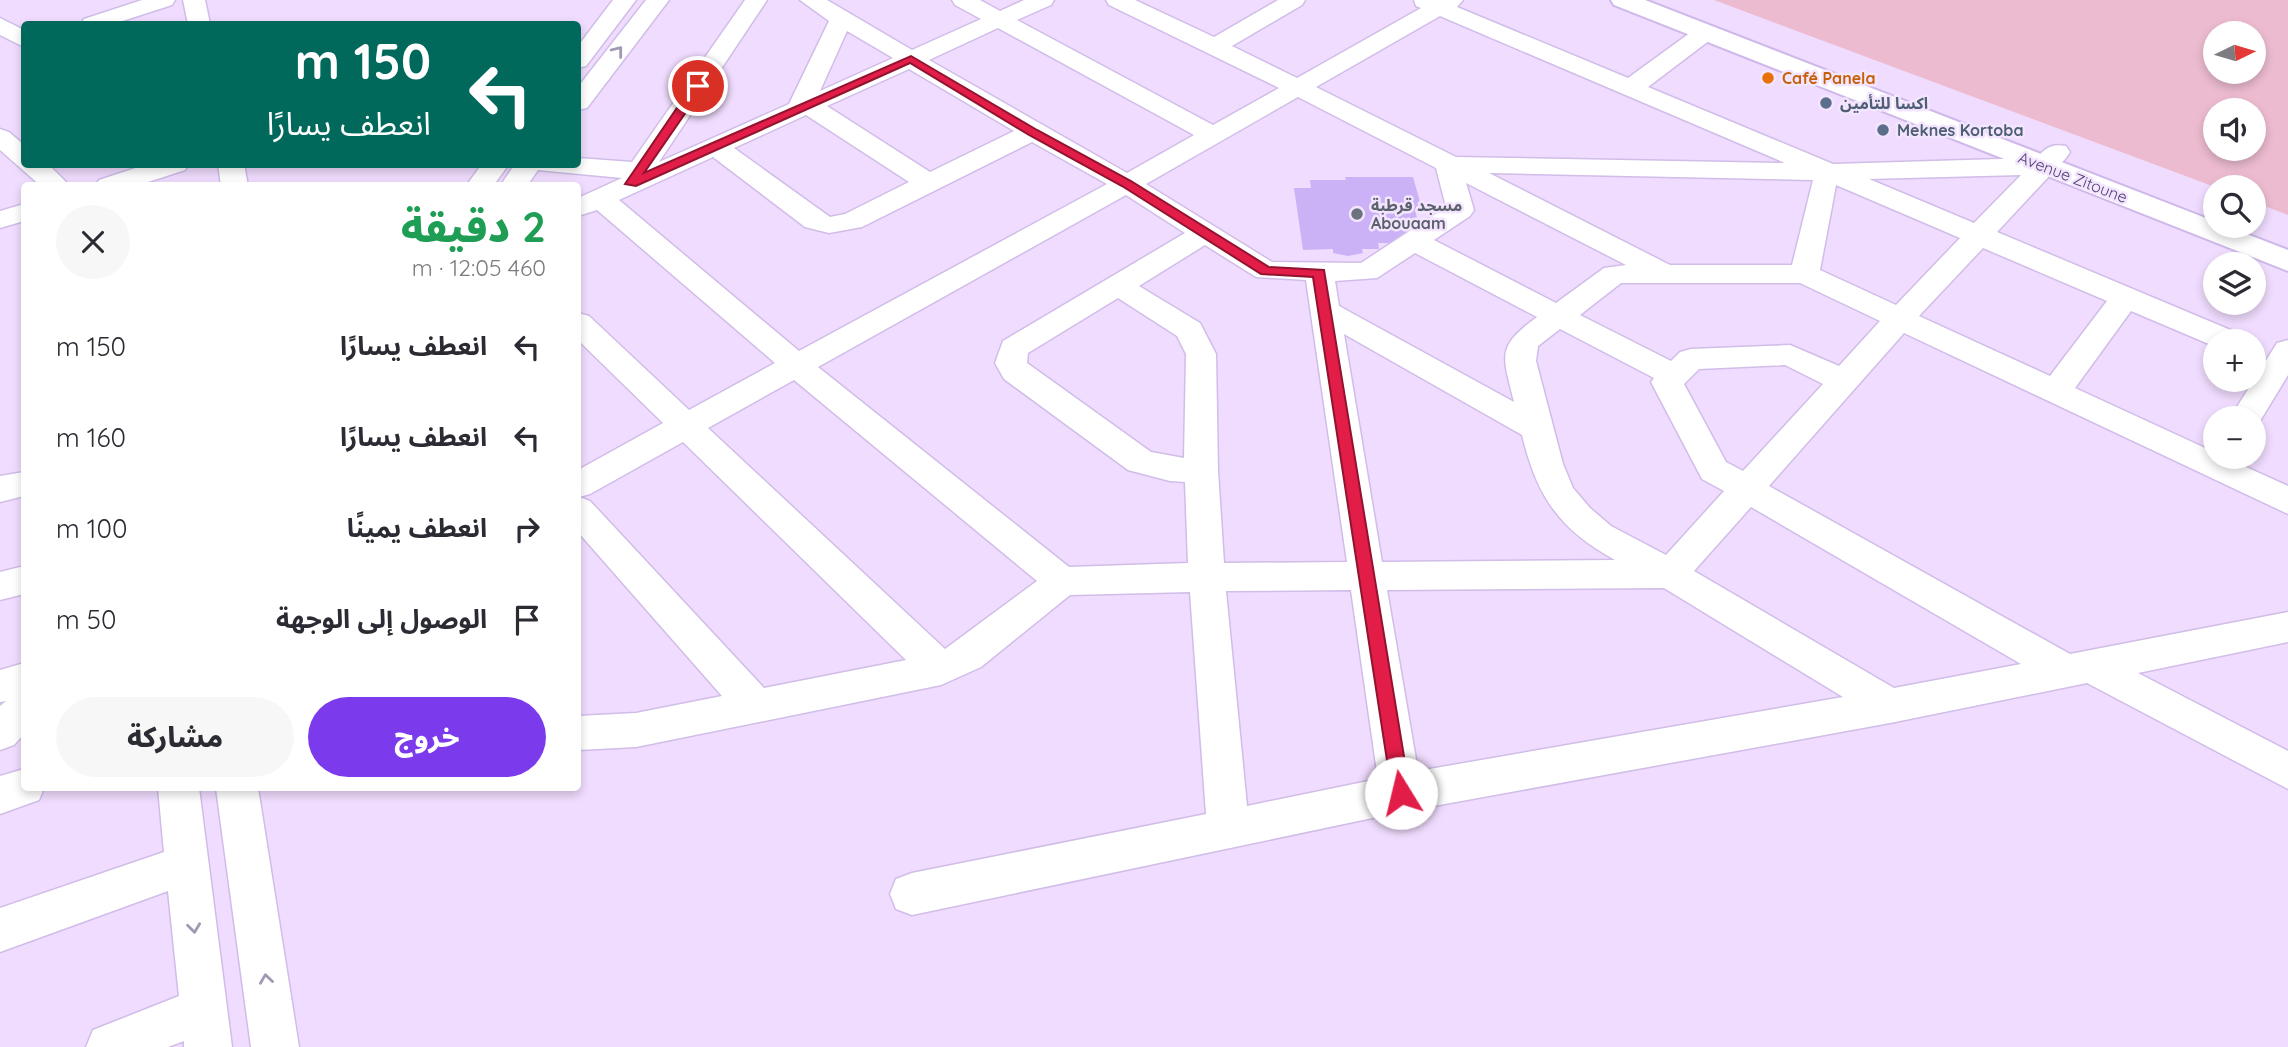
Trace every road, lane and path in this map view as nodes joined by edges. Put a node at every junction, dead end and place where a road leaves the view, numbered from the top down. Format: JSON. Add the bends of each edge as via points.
{"nodes":[{"id":1,"x":92,"y":0,"type":"edge"},
{"id":2,"x":164,"y":0,"type":"edge"},
{"id":3,"x":194,"y":0,"type":"edge"},
{"id":4,"x":625,"y":0,"type":"edge"},
{"id":5,"x":658,"y":0,"type":"edge"},
{"id":6,"x":756,"y":0,"type":"edge"},
{"id":7,"x":811,"y":0,"type":"edge"},
{"id":8,"x":963,"y":0,"type":"edge"},
{"id":9,"x":1042,"y":0,"type":"edge"},
{"id":10,"x":1117,"y":0,"type":"edge"},
{"id":11,"x":1294,"y":0,"type":"edge"},
{"id":12,"x":1623,"y":0,"type":"edge"},
{"id":13,"x":1664,"y":0,"type":"edge"},
{"id":14,"x":1437,"y":3,"type":"edge"},
{"id":15,"x":842,"y":18,"type":"junction"},
{"id":16,"x":1000,"y":19,"type":"junction"},
{"id":17,"x":118,"y":20,"type":"edge"},
{"id":18,"x":198,"y":21,"type":"edge"},
{"id":19,"x":0,"y":24,"type":"edge"},
{"id":20,"x":1706,"y":32,"type":"junction"},
{"id":21,"x":21,"y":38,"type":"edge"},
{"id":22,"x":1215,"y":46,"type":"junction"},
{"id":23,"x":21,"y":49,"type":"edge"},
{"id":24,"x":0,"y":57,"type":"edge"},
{"id":25,"x":581,"y":57,"type":"edge"},
{"id":26,"x":911,"y":59,"type":"junction"},
{"id":27,"x":1296,"y":88,"type":"junction"},
{"id":28,"x":1629,"y":89,"type":"junction"},
{"id":29,"x":581,"y":99,"type":"edge"},
{"id":30,"x":803,"y":107,"type":"junction"},
{"id":31,"x":1033,"y":132,"type":"junction"},
{"id":32,"x":1213,"y":135,"type":"junction"},
{"id":33,"x":0,"y":137,"type":"edge"},
{"id":34,"x":715,"y":146,"type":"junction"},
{"id":35,"x":21,"y":155,"type":"edge"},
{"id":36,"x":2051,"y":159,"type":"junction"},
{"id":37,"x":1448,"y":164,"type":"junction"},
{"id":38,"x":37,"y":168,"type":"edge"},
{"id":39,"x":493,"y":168,"type":"edge"},
{"id":40,"x":574,"y":168,"type":"edge"},
{"id":41,"x":158,"y":170,"type":"edge"},
{"id":42,"x":1831,"y":172,"type":"junction"},
{"id":43,"x":636,"y":177,"type":"junction"},
{"id":44,"x":52,"y":182,"type":"edge"},
{"id":45,"x":120,"y":182,"type":"edge"},
{"id":46,"x":482,"y":182,"type":"edge"},
{"id":47,"x":927,"y":182,"type":"junction"},
{"id":48,"x":1127,"y":184,"type":"junction"},
{"id":49,"x":589,"y":203,"type":"edge"},
{"id":50,"x":2203,"y":208,"type":"edge"},
{"id":51,"x":21,"y":213,"type":"edge"},
{"id":52,"x":0,"y":220,"type":"edge"},
{"id":53,"x":2266,"y":231,"type":"edge"},
{"id":54,"x":1205,"y":233,"type":"junction"},
{"id":55,"x":1979,"y":235,"type":"junction"},
{"id":56,"x":2288,"y":240,"type":"edge"},
{"id":57,"x":1415,"y":242,"type":"junction"},
{"id":58,"x":2288,"y":261,"type":"edge"},
{"id":59,"x":1319,"y":273,"type":"junction"},
{"id":60,"x":1666,"y":273,"type":"junction"},
{"id":61,"x":1805,"y":274,"type":"junction"},
{"id":62,"x":1117,"y":285,"type":"junction"},
{"id":63,"x":2126,"y":297,"type":"junction"},
{"id":64,"x":1325,"y":311,"type":"junction"},
{"id":65,"x":1557,"y":317,"type":"junction"},
{"id":66,"x":1900,"y":318,"type":"junction"},
{"id":67,"x":581,"y":326,"type":"edge"},
{"id":68,"x":2203,"y":330,"type":"edge"},
{"id":69,"x":2278,"y":358,"type":"edge"},
{"id":70,"x":796,"y":365,"type":"junction"},
{"id":71,"x":1673,"y":375,"type":"junction"},
{"id":72,"x":1843,"y":381,"type":"junction"},
{"id":73,"x":2056,"y":390,"type":"junction"},
{"id":74,"x":2252,"y":406,"type":"edge"},
{"id":75,"x":683,"y":425,"type":"junction"},
{"id":76,"x":1536,"y":428,"type":"junction"},
{"id":77,"x":2203,"y":455,"type":"edge"},
{"id":78,"x":2231,"y":469,"type":"edge"},
{"id":79,"x":1201,"y":471,"type":"junction"},
{"id":80,"x":581,"y":483,"type":"edge"},
{"id":81,"x":21,"y":485,"type":"edge"},
{"id":82,"x":1746,"y":487,"type":"junction"},
{"id":83,"x":0,"y":489,"type":"edge"},
{"id":84,"x":2288,"y":502,"type":"edge"},
{"id":85,"x":581,"y":513,"type":"edge"},
{"id":86,"x":1670,"y":574,"type":"junction"},
{"id":87,"x":1207,"y":577,"type":"junction"},
{"id":88,"x":1368,"y":577,"type":"junction"},
{"id":89,"x":21,"y":581,"type":"edge"},
{"id":90,"x":1062,"y":581,"type":"junction"},
{"id":91,"x":0,"y":586,"type":"edge"},
{"id":92,"x":2288,"y":627,"type":"edge"},
{"id":93,"x":2077,"y":668,"type":"junction"},
{"id":94,"x":941,"y":669,"type":"junction"},
{"id":95,"x":21,"y":680,"type":"edge"},
{"id":96,"x":0,"y":686,"type":"edge"},
{"id":97,"x":755,"y":705,"type":"junction"},
{"id":98,"x":1890,"y":706,"type":"junction"},
{"id":99,"x":21,"y":711,"type":"edge"},
{"id":100,"x":0,"y":733,"type":"edge"},
{"id":101,"x":581,"y":733,"type":"edge"},
{"id":102,"x":2288,"y":771,"type":"edge"},
{"id":103,"x":21,"y":788,"type":"edge"},
{"id":104,"x":178,"y":791,"type":"edge"},
{"id":105,"x":237,"y":791,"type":"edge"},
{"id":106,"x":1401,"y":793,"type":"junction"},
{"id":107,"x":0,"y":796,"type":"edge"},
{"id":108,"x":1228,"y":830,"type":"junction"},
{"id":109,"x":187,"y":864,"type":"junction"},
{"id":110,"x":912,"y":894,"type":"dead end"},
{"id":111,"x":0,"y":930,"type":"edge"},
{"id":112,"x":206,"y":1028,"type":"edge"},
{"id":113,"x":110,"y":1047,"type":"edge"},
{"id":114,"x":275,"y":1047,"type":"edge"}],
"edges":[{"from":1,"to":17,"type":"street"},
{"from":2,"to":17,"type":"street"},
{"from":3,"to":18,"type":"street"},
{"from":4,"to":25,"type":"street"},
{"from":29,"to":5,"type":"street","one_way":true},
{"from":6,"to":43,"type":"street"},
{"from":7,"to":15,"type":"street"},
{"from":8,"to":16,"type":"street"},
{"from":9,"to":16,"type":"street"},
{"from":10,"to":22,"type":"street"},
{"from":11,"to":22,"type":"street"},
{"from":12,"to":20,"type":"main road","name":"Avenue Zitoune"},
{"from":13,"to":36,"type":"main road","name":"Avenue Zitoune"},
{"from":14,"to":27,"type":"street"},
{"from":14,"to":28,"type":"street"},
{"from":15,"to":26,"type":"street"},
{"from":15,"to":30,"type":"street"},
{"from":16,"to":26,"type":"street"},
{"from":16,"to":32,"type":"street"},
{"from":19,"to":21,"type":"street"},
{"from":20,"to":28,"type":"street"},
{"from":20,"to":36,"type":"main road","name":"Avenue Zitoune"},
{"from":22,"to":27,"type":"street"},
{"from":23,"to":24,"type":"street"},
{"from":26,"to":30,"type":"street"},
{"from":26,"to":31,"type":"street"},
{"from":27,"to":32,"type":"street"},
{"from":27,"to":37,"type":"street"},
{"from":28,"to":42,"type":"street"},
{"from":30,"to":34,"type":"street"},
{"from":30,"to":47,"type":"street"},
{"from":31,"to":47,"type":"street"},
{"from":31,"to":48,"type":"street"},
{"from":32,"to":48,"type":"street"},
{"from":33,"to":35,"type":"street"},
{"from":34,"to":43,"type":"street"},
{"from":34,"to":47,"type":"street","via":[[816,222],[829,225],[852,221]]},
{"from":36,"to":42,"type":"street"},
{"from":36,"to":50,"type":"main road","name":"Avenue Zitoune"},
{"from":36,"to":55,"type":"street"},
{"from":36,"to":58,"type":"main road","name":"Avenue Zitoune"},
{"from":37,"to":42,"type":"street"},
{"from":37,"to":57,"type":"street","via":[[1460,210]]},
{"from":37,"to":60,"type":"street"},
{"from":38,"to":44,"type":"street"},
{"from":39,"to":46,"type":"street"},
{"from":40,"to":43,"type":"street"},
{"from":41,"to":45,"type":"street"},
{"from":42,"to":55,"type":"street"},
{"from":42,"to":61,"type":"street","via":[[1823,184]]},
{"from":43,"to":49,"type":"street"},
{"from":48,"to":54,"type":"street"},
{"from":48,"to":70,"type":"street"},
{"from":49,"to":70,"type":"street"},
{"from":51,"to":52,"type":"street"},
{"from":53,"to":56,"type":"main road"},
{"from":54,"to":59,"type":"street","via":[[1266,271]]},
{"from":54,"to":62,"type":"street"},
{"from":55,"to":63,"type":"street"},
{"from":55,"to":66,"type":"street"},
{"from":57,"to":59,"type":"street","via":[[1367,272]]},
{"from":57,"to":65,"type":"street"},
{"from":59,"to":64,"type":"street"},
{"from":60,"to":61,"type":"street"},
{"from":60,"to":65,"type":"street","via":[[1614,274]]},
{"from":61,"to":66,"type":"street"},
{"from":62,"to":79,"type":"street","via":[[1177,321],[1197,342]]},
{"from":62,"to":79,"type":"street","via":[[1014,348],[1011,363],[1016,372],[1140,461]]},
{"from":63,"to":68,"type":"street"},
{"from":63,"to":73,"type":"street"},
{"from":64,"to":76,"type":"street"},
{"from":64,"to":88,"type":"street"},
{"from":65,"to":71,"type":"street"},
{"from":65,"to":76,"type":"street","via":[[1524,342],[1520,351]]},
{"from":66,"to":72,"type":"street"},
{"from":66,"to":73,"type":"street"},
{"from":67,"to":75,"type":"street"},
{"from":69,"to":74,"type":"street"},
{"from":70,"to":75,"type":"street"},
{"from":70,"to":90,"type":"street"},
{"from":71,"to":72,"type":"street","via":[[1691,359],[1790,355]]},
{"from":71,"to":82,"type":"street","via":[[1667,382],[1714,470]]},
{"from":72,"to":82,"type":"street"},
{"from":73,"to":77,"type":"street"},
{"from":75,"to":80,"type":"street"},
{"from":75,"to":94,"type":"street"},
{"from":76,"to":86,"type":"street","via":[[1559,494],[1578,517],[1599,535]]},
{"from":78,"to":84,"type":"street"},
{"from":79,"to":87,"type":"street"},
{"from":81,"to":83,"type":"street"},
{"from":82,"to":86,"type":"street"},
{"from":82,"to":93,"type":"street"},
{"from":85,"to":97,"type":"street"},
{"from":86,"to":88,"type":"street"},
{"from":86,"to":98,"type":"street"},
{"from":87,"to":88,"type":"street"},
{"from":87,"to":90,"type":"street"},
{"from":87,"to":108,"type":"street"},
{"from":88,"to":106,"type":"street"},
{"from":89,"to":91,"type":"street"},
{"from":90,"to":94,"type":"street","via":[[967,656]]},
{"from":92,"to":93,"type":"street"},
{"from":93,"to":98,"type":"street"},
{"from":93,"to":102,"type":"street"},
{"from":94,"to":97,"type":"street"},
{"from":95,"to":96,"type":"street"},
{"from":97,"to":101,"type":"street","via":[[636,730]]},
{"from":98,"to":106,"type":"street"},
{"from":99,"to":100,"type":"street"},
{"from":103,"to":107,"type":"street"},
{"from":104,"to":109,"type":"street"},
{"from":114,"to":105,"type":"street","one_way":true},
{"from":106,"to":108,"type":"street"},
{"from":108,"to":110,"type":"street"},
{"from":109,"to":111,"type":"street"},
{"from":109,"to":112,"type":"street","one_way":true},
{"from":112,"to":113,"type":"street"}]}
